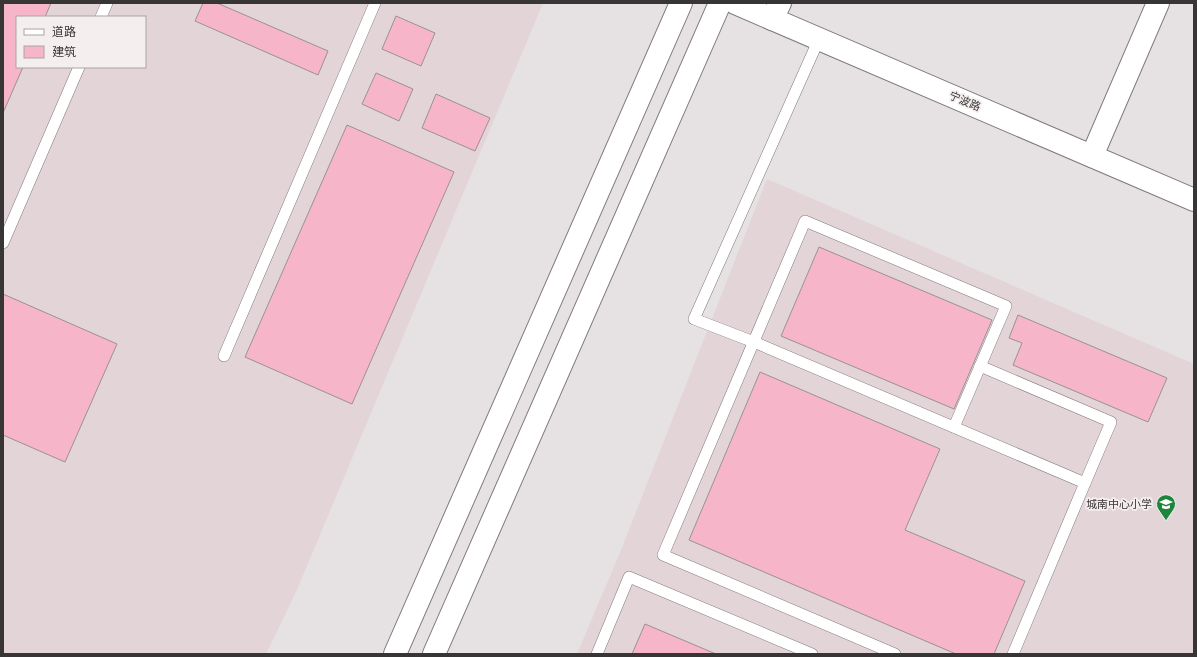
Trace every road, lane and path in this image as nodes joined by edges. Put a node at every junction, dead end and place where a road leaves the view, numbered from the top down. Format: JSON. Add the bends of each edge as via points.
{"nodes":[{"id":1,"x":107,"y":3,"type":"edge"},
{"id":2,"x":375,"y":3,"type":"edge"},
{"id":3,"x":681,"y":3,"type":"edge"},
{"id":4,"x":720,"y":3,"type":"edge"},
{"id":5,"x":735,"y":3,"type":"edge"},
{"id":6,"x":1158,"y":3,"type":"edge"},
{"id":7,"x":776,"y":11,"type":"edge"},
{"id":8,"x":101,"y":16,"type":"edge"},
{"id":9,"x":819,"y":39,"type":"junction"},
{"id":10,"x":79,"y":68,"type":"edge"},
{"id":11,"x":1092,"y":156,"type":"junction"},
{"id":12,"x":1194,"y":200,"type":"edge"},
{"id":13,"x":3,"y":243,"type":"edge"},
{"id":14,"x":754,"y":342,"type":"junction"},
{"id":15,"x":224,"y":356,"type":"dead end"},
{"id":16,"x":980,"y":366,"type":"junction"},
{"id":17,"x":954,"y":427,"type":"junction"},
{"id":18,"x":1086,"y":483,"type":"junction"},
{"id":19,"x":395,"y":654,"type":"edge"},
{"id":20,"x":434,"y":654,"type":"edge"},
{"id":21,"x":597,"y":654,"type":"edge"},
{"id":22,"x":812,"y":654,"type":"edge"},
{"id":23,"x":895,"y":654,"type":"edge"},
{"id":24,"x":1013,"y":654,"type":"edge"}],
"edges":[{"from":1,"to":8,"type":"lane"},
{"from":2,"to":15,"type":"lane"},
{"from":3,"to":19,"type":"main road"},
{"from":4,"to":20,"type":"main road"},
{"from":5,"to":7,"type":"main road","name":"宁波路"},
{"from":6,"to":11,"type":"main road"},
{"from":7,"to":9,"type":"main road","name":"宁波路"},
{"from":9,"to":11,"type":"main road","name":"宁波路"},
{"from":9,"to":14,"type":"lane","via":[[694,319]]},
{"from":10,"to":13,"type":"lane"},
{"from":11,"to":12,"type":"main road","name":"宁波路"},
{"from":14,"to":16,"type":"lane","via":[[805,221],[1006,306]]},
{"from":14,"to":17,"type":"lane"},
{"from":14,"to":23,"type":"lane","via":[[663,556]]},
{"from":16,"to":17,"type":"lane"},
{"from":16,"to":18,"type":"lane","via":[[1112,422]]},
{"from":17,"to":18,"type":"lane"},
{"from":18,"to":24,"type":"lane"},
{"from":21,"to":22,"type":"lane","via":[[629,577]]}]}
